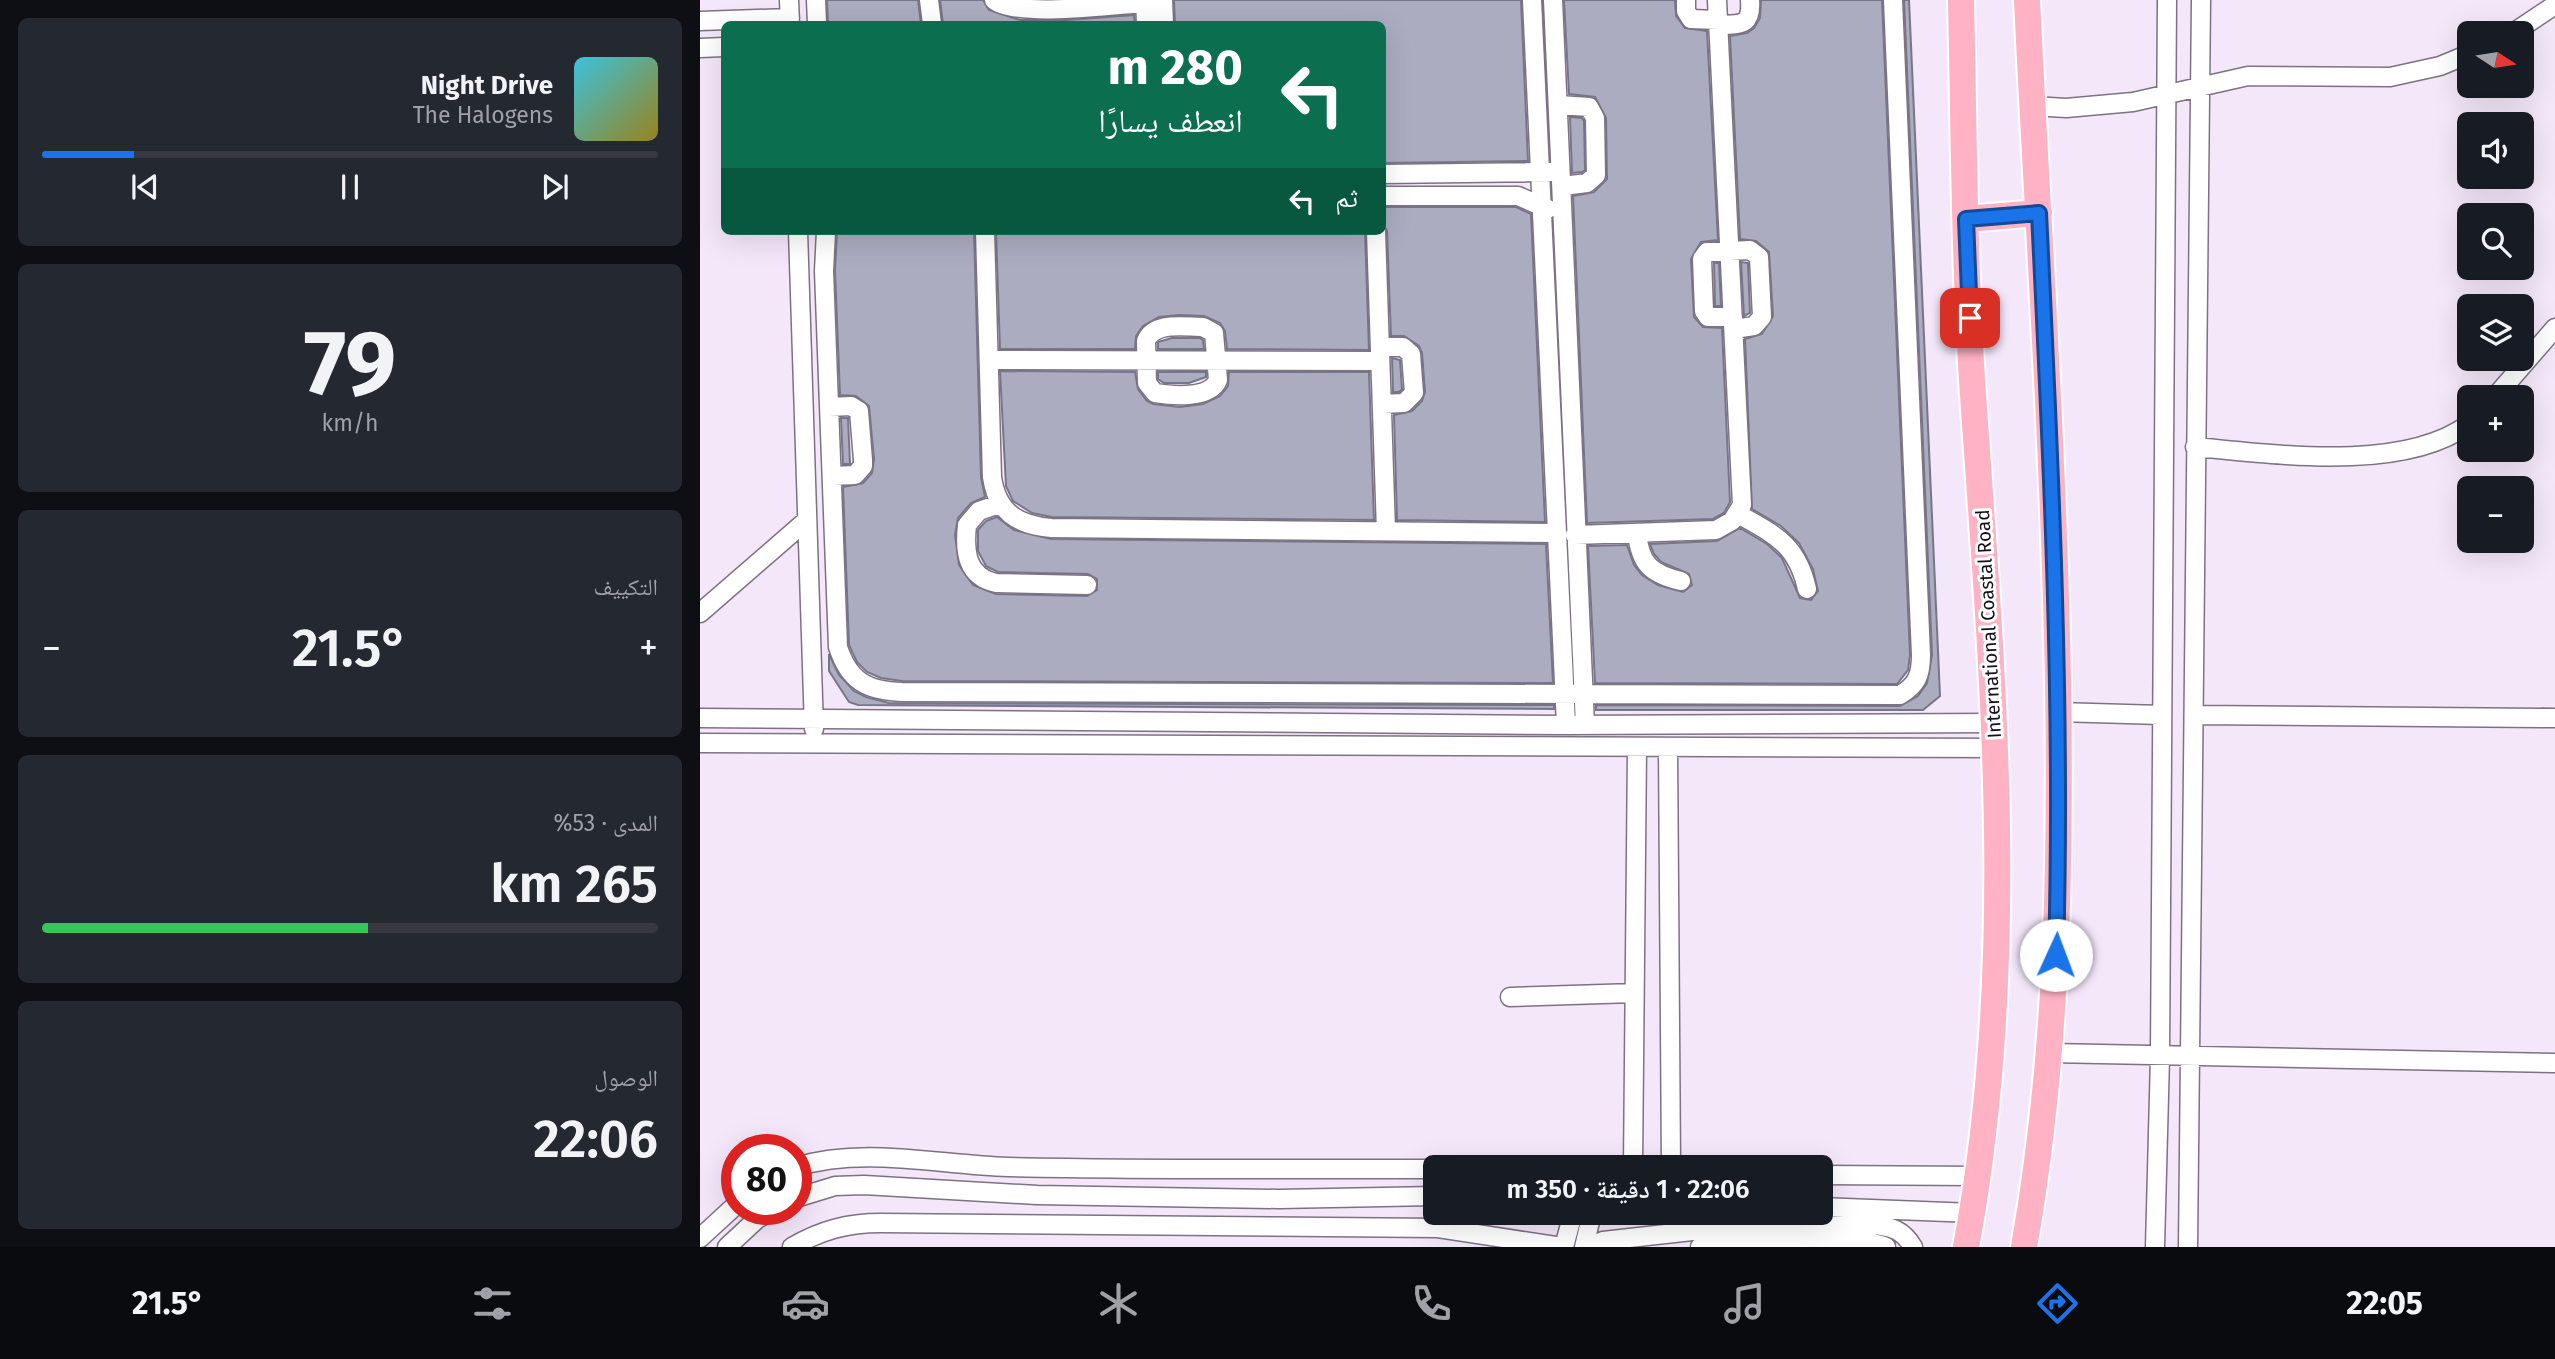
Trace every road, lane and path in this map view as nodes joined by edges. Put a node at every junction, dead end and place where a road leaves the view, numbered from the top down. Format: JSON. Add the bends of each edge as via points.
{"nodes":[{"id":1,"x":816,"y":0,"type":"edge"},
{"id":2,"x":929,"y":0,"type":"edge"},
{"id":3,"x":994,"y":0,"type":"edge"},
{"id":4,"x":1532,"y":0,"type":"edge"},
{"id":5,"x":1553,"y":0,"type":"edge"},
{"id":6,"x":1686,"y":0,"type":"edge"},
{"id":7,"x":1717,"y":0,"type":"edge"},
{"id":8,"x":1751,"y":0,"type":"edge"},
{"id":9,"x":1893,"y":0,"type":"edge"},
{"id":10,"x":1961,"y":0,"type":"edge"},
{"id":11,"x":2027,"y":0,"type":"edge"},
{"id":12,"x":2167,"y":0,"type":"edge"},
{"id":13,"x":2201,"y":0,"type":"edge"},
{"id":14,"x":1151,"y":1,"type":"edge"},
{"id":15,"x":2555,"y":5,"type":"edge"},
{"id":16,"x":790,"y":14,"type":"edge"},
{"id":17,"x":817,"y":21,"type":"edge"},
{"id":18,"x":932,"y":21,"type":"edge"},
{"id":19,"x":1147,"y":21,"type":"edge"},
{"id":20,"x":1162,"y":21,"type":"edge"},
{"id":21,"x":2531,"y":21,"type":"edge"},
{"id":22,"x":700,"y":22,"type":"edge"},
{"id":23,"x":1718,"y":23,"type":"junction"},
{"id":24,"x":721,"y":47,"type":"edge"},
{"id":25,"x":700,"y":48,"type":"edge"},
{"id":26,"x":2457,"y":59,"type":"edge"},
{"id":27,"x":2200,"y":86,"type":"junction"},
{"id":28,"x":2166,"y":95,"type":"junction"},
{"id":29,"x":1559,"y":105,"type":"junction"},
{"id":30,"x":2033,"y":106,"type":"junction"},
{"id":31,"x":1539,"y":172,"type":"junction"},
{"id":32,"x":1386,"y":174,"type":"edge"},
{"id":33,"x":1562,"y":179,"type":"junction"},
{"id":34,"x":1386,"y":196,"type":"edge"},
{"id":35,"x":1541,"y":206,"type":"junction"},
{"id":36,"x":1564,"y":207,"type":"junction"},
{"id":37,"x":2039,"y":213,"type":"junction"},
{"id":38,"x":1966,"y":219,"type":"junction"},
{"id":39,"x":798,"y":235,"type":"edge"},
{"id":40,"x":826,"y":235,"type":"edge"},
{"id":41,"x":985,"y":235,"type":"edge"},
{"id":42,"x":1376,"y":235,"type":"edge"},
{"id":43,"x":1730,"y":250,"type":"junction"},
{"id":44,"x":1734,"y":323,"type":"junction"},
{"id":45,"x":2555,"y":328,"type":"edge"},
{"id":46,"x":1380,"y":354,"type":"junction"},
{"id":47,"x":989,"y":360,"type":"junction"},
{"id":48,"x":1146,"y":360,"type":"junction"},
{"id":49,"x":1218,"y":361,"type":"junction"},
{"id":50,"x":2505,"y":385,"type":"edge"},
{"id":51,"x":1382,"y":404,"type":"junction"},
{"id":52,"x":829,"y":407,"type":"junction"},
{"id":53,"x":2457,"y":432,"type":"edge"},
{"id":54,"x":2195,"y":447,"type":"junction"},
{"id":55,"x":832,"y":476,"type":"junction"},
{"id":56,"x":999,"y":504,"type":"junction"},
{"id":57,"x":1738,"y":514,"type":"junction"},
{"id":58,"x":807,"y":520,"type":"junction"},
{"id":59,"x":1386,"y":531,"type":"junction"},
{"id":60,"x":1556,"y":533,"type":"junction"},
{"id":61,"x":1637,"y":533,"type":"junction"},
{"id":62,"x":1576,"y":535,"type":"junction"},
{"id":63,"x":1681,"y":581,"type":"dead end"},
{"id":64,"x":1087,"y":585,"type":"dead end"},
{"id":65,"x":1807,"y":589,"type":"dead end"},
{"id":66,"x":700,"y":613,"type":"edge"},
{"id":67,"x":1564,"y":694,"type":"junction"},
{"id":68,"x":1584,"y":695,"type":"junction"},
{"id":69,"x":2058,"y":712,"type":"junction"},
{"id":70,"x":2161,"y":713,"type":"junction"},
{"id":71,"x":2194,"y":714,"type":"junction"},
{"id":72,"x":700,"y":718,"type":"edge"},
{"id":73,"x":2555,"y":718,"type":"edge"},
{"id":74,"x":814,"y":719,"type":"junction"},
{"id":75,"x":1566,"y":725,"type":"junction"},
{"id":76,"x":1585,"y":725,"type":"junction"},
{"id":77,"x":1995,"y":735,"type":"junction"},
{"id":78,"x":700,"y":743,"type":"edge"},
{"id":79,"x":815,"y":743,"type":"junction"},
{"id":80,"x":1637,"y":747,"type":"junction"},
{"id":81,"x":1668,"y":747,"type":"junction"},
{"id":82,"x":1634,"y":993,"type":"junction"},
{"id":83,"x":1510,"y":997,"type":"dead end"},
{"id":84,"x":2050,"y":1053,"type":"junction"},
{"id":85,"x":2160,"y":1057,"type":"junction"},
{"id":86,"x":2189,"y":1057,"type":"junction"},
{"id":87,"x":2555,"y":1063,"type":"edge"},
{"id":88,"x":1633,"y":1155,"type":"edge"},
{"id":89,"x":1671,"y":1155,"type":"edge"},
{"id":90,"x":812,"y":1163,"type":"edge"},
{"id":91,"x":1423,"y":1169,"type":"edge"},
{"id":92,"x":1833,"y":1175,"type":"edge"},
{"id":93,"x":1978,"y":1176,"type":"junction"},
{"id":94,"x":812,"y":1193,"type":"edge"},
{"id":95,"x":1423,"y":1196,"type":"edge"},
{"id":96,"x":1833,"y":1208,"type":"edge"},
{"id":97,"x":1973,"y":1213,"type":"junction"},
{"id":98,"x":721,"y":1219,"type":"edge"},
{"id":99,"x":751,"y":1225,"type":"edge"},
{"id":100,"x":1569,"y":1225,"type":"edge"},
{"id":101,"x":1590,"y":1225,"type":"edge"},
{"id":102,"x":700,"y":1238,"type":"edge"},
{"id":103,"x":1904,"y":1243,"type":"edge"},
{"id":104,"x":727,"y":1247,"type":"edge"},
{"id":105,"x":792,"y":1247,"type":"edge"},
{"id":106,"x":1563,"y":1247,"type":"edge"},
{"id":107,"x":1586,"y":1247,"type":"edge"},
{"id":108,"x":1700,"y":1247,"type":"edge"},
{"id":109,"x":1885,"y":1247,"type":"edge"},
{"id":110,"x":1966,"y":1247,"type":"edge"},
{"id":111,"x":2024,"y":1247,"type":"edge"},
{"id":112,"x":2155,"y":1247,"type":"edge"},
{"id":113,"x":2188,"y":1247,"type":"edge"}],
"edges":[{"from":1,"to":17,"type":"street"},
{"from":2,"to":18,"type":"street"},
{"from":3,"to":14,"type":"street","via":[[999,5],[1028,9]]},
{"from":4,"to":31,"type":"street"},
{"from":5,"to":29,"type":"street"},
{"from":6,"to":23,"type":"street","via":[[1691,19]]},
{"from":7,"to":23,"type":"street"},
{"from":8,"to":23,"type":"street","via":[[1751,15],[1743,24]]},
{"from":9,"to":68,"type":"street","via":[[1919,679],[1911,688],[1888,697]]},
{"from":10,"to":38,"type":"highway","name":"International Coastal Road"},
{"from":11,"to":30,"type":"highway"},
{"from":12,"to":28,"type":"street"},
{"from":13,"to":27,"type":"street"},
{"from":14,"to":19,"type":"street"},
{"from":14,"to":20,"type":"street"},
{"from":15,"to":21,"type":"street"},
{"from":16,"to":22,"type":"street"},
{"from":23,"to":43,"type":"street"},
{"from":24,"to":25,"type":"street"},
{"from":26,"to":27,"type":"street","via":[[2390,77],[2264,75]]},
{"from":27,"to":28,"type":"street"},
{"from":27,"to":54,"type":"street"},
{"from":28,"to":30,"type":"street","via":[[2100,106]]},
{"from":28,"to":70,"type":"street"},
{"from":29,"to":33,"type":"street"},
{"from":29,"to":33,"type":"street","via":[[1589,107],[1595,118],[1595,175],[1587,183]]},
{"from":30,"to":37,"type":"highway"},
{"from":31,"to":32,"type":"street"},
{"from":31,"to":33,"type":"street"},
{"from":31,"to":35,"type":"street"},
{"from":33,"to":36,"type":"street"},
{"from":34,"to":35,"type":"street","via":[[1518,196]]},
{"from":35,"to":36,"type":"street"},
{"from":35,"to":60,"type":"street"},
{"from":36,"to":62,"type":"street"},
{"from":37,"to":38,"type":"highway"},
{"from":37,"to":69,"type":"highway"},
{"from":38,"to":77,"type":"highway","name":"International Coastal Road"},
{"from":39,"to":58,"type":"street"},
{"from":40,"to":52,"type":"street"},
{"from":41,"to":47,"type":"street"},
{"from":42,"to":46,"type":"street"},
{"from":43,"to":44,"type":"street"},
{"from":43,"to":44,"type":"street","via":[[1704,255],[1704,311],[1708,317]]},
{"from":43,"to":44,"type":"street","via":[[1750,250],[1759,257],[1761,287],[1759,323],[1754,327]]},
{"from":44,"to":57,"type":"street","via":[[1742,495]]},
{"from":45,"to":50,"type":"street"},
{"from":46,"to":49,"type":"street"},
{"from":46,"to":51,"type":"street"},
{"from":46,"to":51,"type":"street","via":[[1403,347],[1411,354],[1414,393],[1404,403]]},
{"from":47,"to":48,"type":"street"},
{"from":47,"to":56,"type":"street","via":[[992,477]]},
{"from":48,"to":49,"type":"street"},
{"from":48,"to":49,"type":"street","via":[[1146,341],[1153,330],[1203,327],[1214,333]]},
{"from":48,"to":49,"type":"street","via":[[1150,389],[1161,394],[1211,390],[1218,380]]},
{"from":51,"to":59,"type":"street"},
{"from":52,"to":55,"type":"street"},
{"from":52,"to":55,"type":"street","via":[[851,406],[859,411],[863,460],[855,475]]},
{"from":53,"to":54,"type":"street","via":[[2407,452],[2313,457]]},
{"from":54,"to":71,"type":"street"},
{"from":55,"to":67,"type":"street","via":[[838,647],[854,677],[868,687],[894,692]]},
{"from":56,"to":59,"type":"street","via":[[1016,520],[1051,528]]},
{"from":56,"to":64,"type":"street","via":[[979,511],[967,525],[968,563],[974,573],[996,583]]},
{"from":57,"to":61,"type":"street","via":[[1716,530]]},
{"from":57,"to":65,"type":"street","via":[[1791,549],[1802,567]]},
{"from":58,"to":66,"type":"street"},
{"from":58,"to":74,"type":"street"},
{"from":59,"to":60,"type":"street"},
{"from":60,"to":67,"type":"street"},
{"from":61,"to":62,"type":"street"},
{"from":61,"to":63,"type":"street","via":[[1639,552],[1649,567],[1663,577]]},
{"from":62,"to":68,"type":"street"},
{"from":67,"to":68,"type":"street"},
{"from":67,"to":75,"type":"street"},
{"from":68,"to":76,"type":"street"},
{"from":69,"to":70,"type":"street"},
{"from":69,"to":84,"type":"highway","via":[[2059,858]]},
{"from":70,"to":71,"type":"street"},
{"from":70,"to":71,"type":"street"},
{"from":70,"to":85,"type":"street"},
{"from":71,"to":73,"type":"street"},
{"from":71,"to":86,"type":"street"},
{"from":72,"to":74,"type":"street"},
{"from":74,"to":75,"type":"street"},
{"from":74,"to":79,"type":"street"},
{"from":75,"to":76,"type":"street"},
{"from":76,"to":77,"type":"street"},
{"from":77,"to":81,"type":"street"},
{"from":77,"to":93,"type":"highway","name":"International Coastal Road","via":[[2000,862],[1993,1051]]},
{"from":78,"to":79,"type":"street"},
{"from":79,"to":80,"type":"street"},
{"from":80,"to":81,"type":"street"},
{"from":80,"to":82,"type":"street"},
{"from":81,"to":89,"type":"street"},
{"from":82,"to":83,"type":"street"},
{"from":82,"to":88,"type":"street"},
{"from":84,"to":85,"type":"street"},
{"from":84,"to":111,"type":"highway"},
{"from":85,"to":86,"type":"street"},
{"from":85,"to":112,"type":"street"},
{"from":86,"to":87,"type":"street"},
{"from":86,"to":113,"type":"street"},
{"from":90,"to":91,"type":"street","via":[[866,1157],[971,1166]]},
{"from":92,"to":93,"type":"street"},
{"from":93,"to":97,"type":"highway","name":"International Coastal Road"},
{"from":94,"to":95,"type":"street","via":[[864,1185],[1037,1195]]},
{"from":96,"to":97,"type":"street"},
{"from":97,"to":110,"type":"highway","name":"International Coastal Road"},
{"from":98,"to":102,"type":"street"},
{"from":99,"to":104,"type":"street"},
{"from":100,"to":106,"type":"street"},
{"from":101,"to":107,"type":"street"},
{"from":103,"to":107,"type":"street","via":[[1897,1229],[1872,1224],[1710,1229]]},
{"from":105,"to":106,"type":"street","via":[[833,1228],[881,1223],[1438,1228]]},
{"from":108,"to":109,"type":"street","via":[[1870,1241]]}]}
